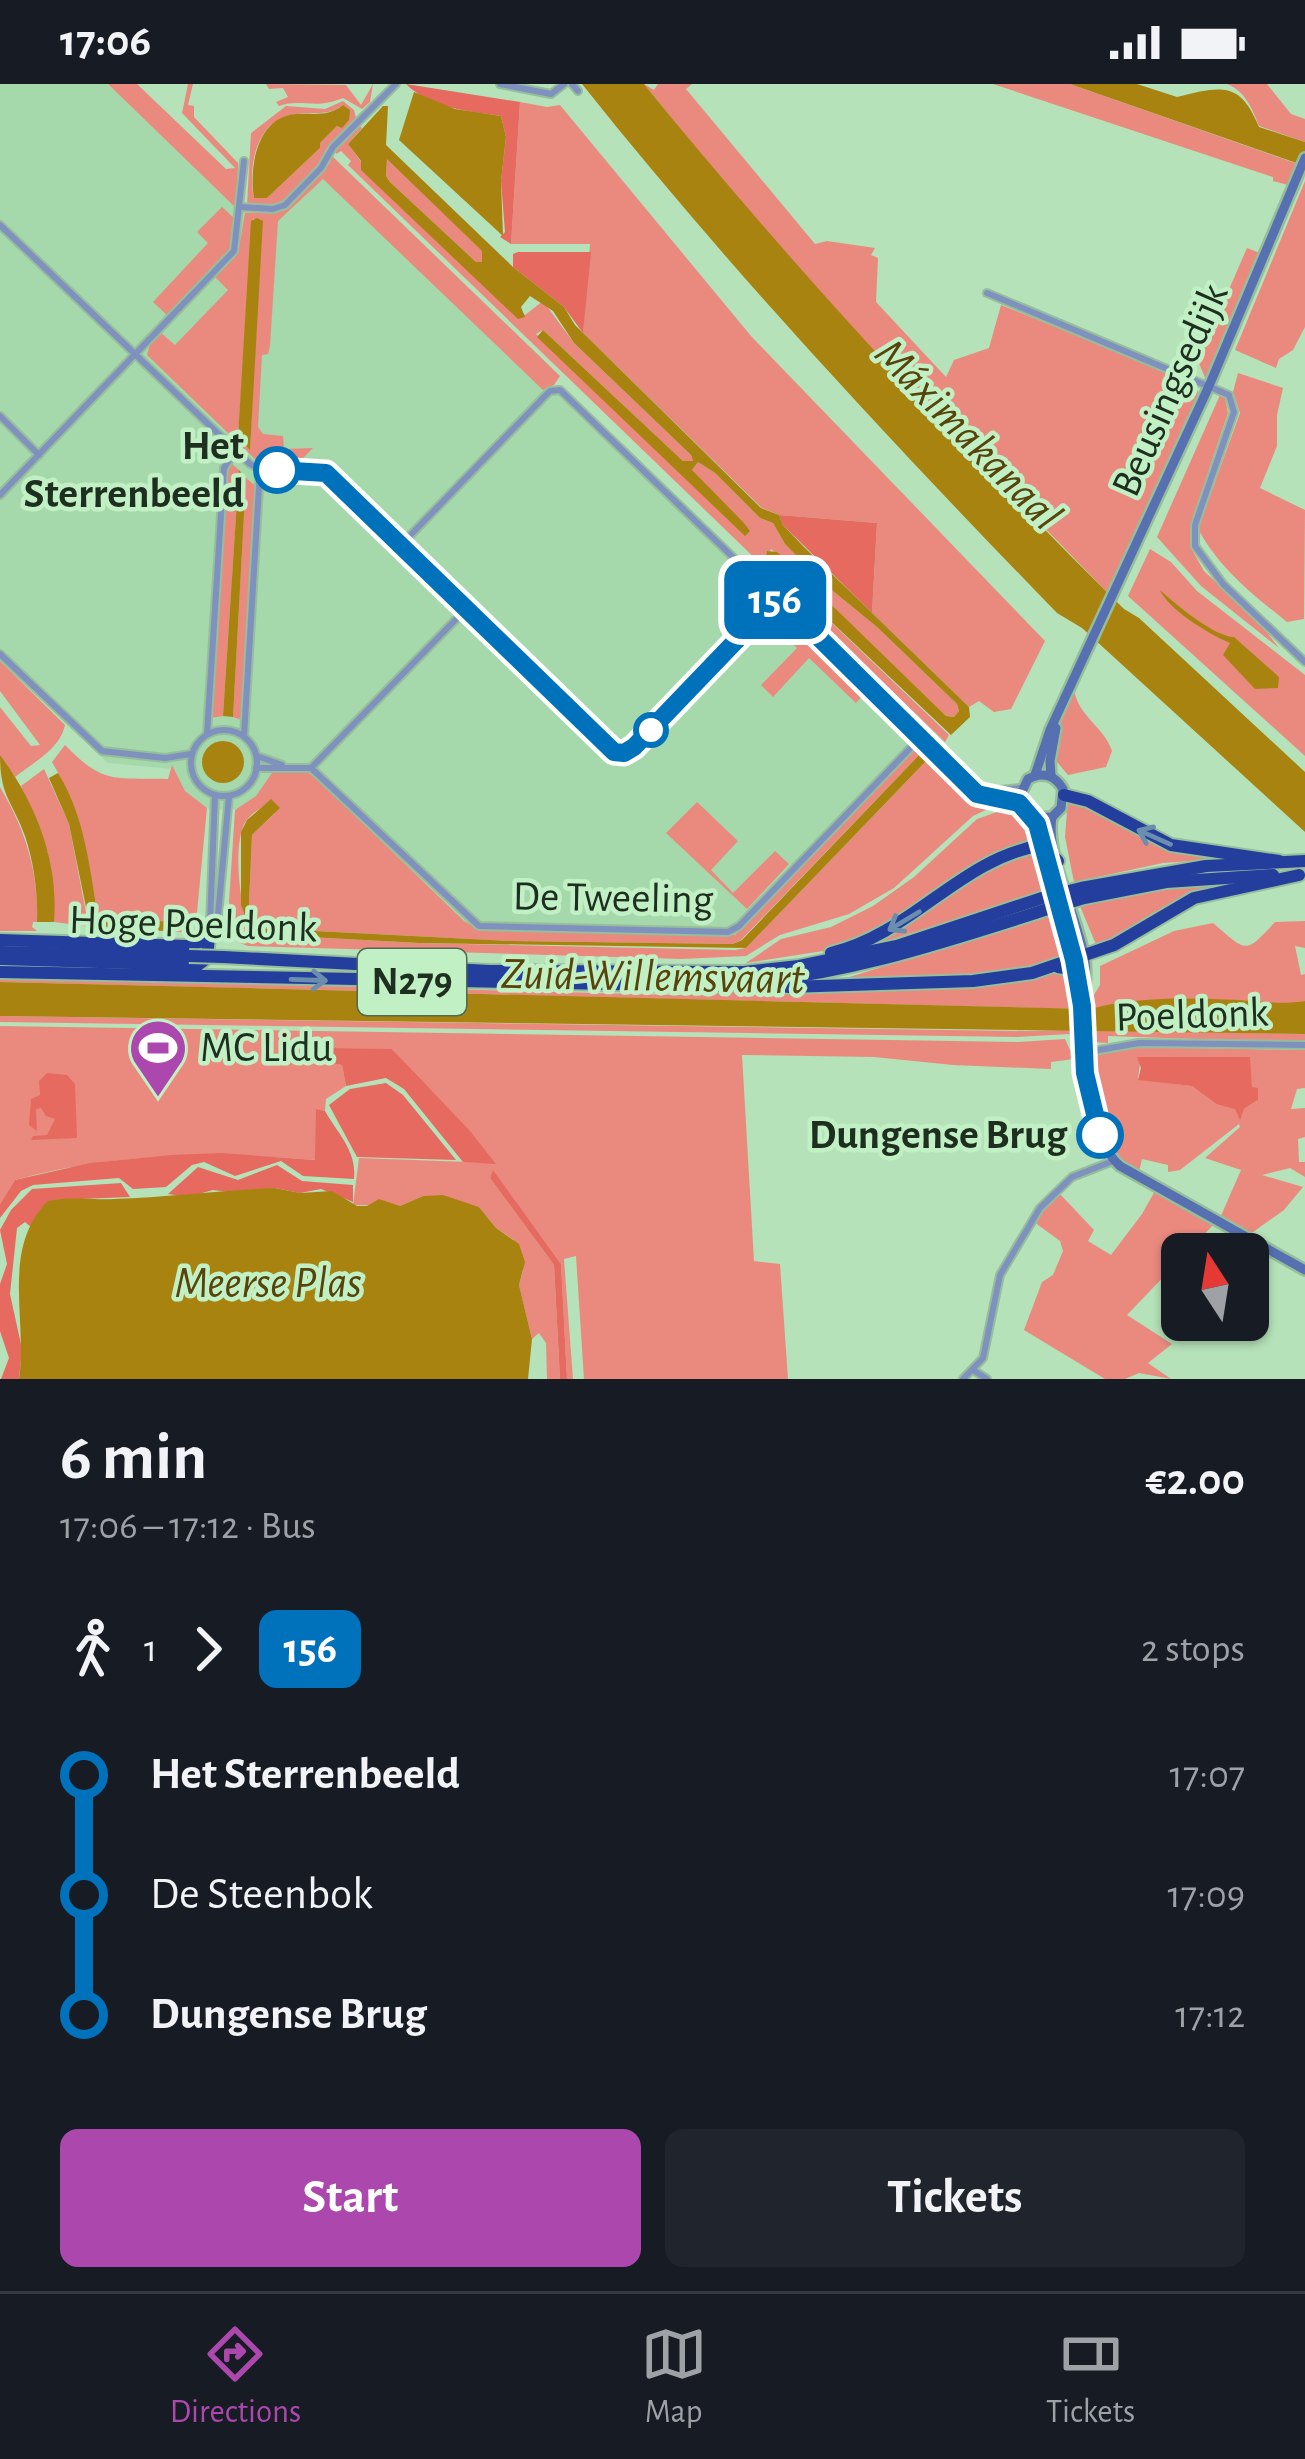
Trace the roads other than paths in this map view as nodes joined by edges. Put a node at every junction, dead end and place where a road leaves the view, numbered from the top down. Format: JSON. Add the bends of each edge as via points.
{"nodes":[{"id":1,"x":396,"y":84,"type":"edge"},
{"id":2,"x":500,"y":84,"type":"edge"},
{"id":3,"x":572,"y":86,"type":"edge"},
{"id":4,"x":1305,"y":158,"type":"edge"},
{"id":5,"x":244,"y":161,"type":"dead end"},
{"id":6,"x":241,"y":208,"type":"junction"},
{"id":7,"x":0,"y":225,"type":"edge"},
{"id":8,"x":987,"y":293,"type":"dead end"},
{"id":9,"x":135,"y":354,"type":"junction"},
{"id":10,"x":1209,"y":386,"type":"junction"},
{"id":11,"x":0,"y":416,"type":"edge"},
{"id":12,"x":222,"y":439,"type":"junction"},
{"id":13,"x":235,"y":451,"type":"junction"},
{"id":14,"x":40,"y":455,"type":"junction"},
{"id":15,"x":224,"y":468,"type":"junction"},
{"id":16,"x":260,"y":469,"type":"junction"},
{"id":17,"x":0,"y":495,"type":"edge"},
{"id":18,"x":400,"y":546,"type":"junction"},
{"id":19,"x":778,"y":597,"type":"junction"},
{"id":20,"x":465,"y":610,"type":"junction"},
{"id":21,"x":0,"y":654,"type":"edge"},
{"id":22,"x":1305,"y":662,"type":"edge"},
{"id":23,"x":1060,"y":711,"type":"junction"},
{"id":24,"x":207,"y":734,"type":"junction"},
{"id":25,"x":244,"y":736,"type":"junction"},
{"id":26,"x":921,"y":736,"type":"junction"},
{"id":27,"x":191,"y":754,"type":"junction"},
{"id":28,"x":256,"y":756,"type":"junction"},
{"id":29,"x":165,"y":758,"type":"junction"},
{"id":30,"x":286,"y":766,"type":"junction"},
{"id":31,"x":191,"y":768,"type":"junction"},
{"id":32,"x":256,"y":768,"type":"junction"},
{"id":33,"x":311,"y":768,"type":"junction"},
{"id":34,"x":1035,"y":775,"type":"junction"},
{"id":35,"x":1051,"y":776,"type":"junction"},
{"id":36,"x":963,"y":777,"type":"junction"},
{"id":37,"x":1020,"y":788,"type":"junction"},
{"id":38,"x":215,"y":795,"type":"junction"},
{"id":39,"x":1064,"y":795,"type":"junction"},
{"id":40,"x":229,"y":796,"type":"junction"},
{"id":41,"x":1019,"y":803,"type":"junction"},
{"id":42,"x":1052,"y":817,"type":"junction"},
{"id":43,"x":1034,"y":818,"type":"junction"},
{"id":44,"x":1042,"y":845,"type":"junction"},
{"id":45,"x":1058,"y":861,"type":"junction"},
{"id":46,"x":1279,"y":861,"type":"junction"},
{"id":47,"x":1303,"y":870,"type":"edge"},
{"id":48,"x":1083,"y":893,"type":"junction"},
{"id":49,"x":1050,"y":902,"type":"junction"},
{"id":50,"x":214,"y":926,"type":"junction"},
{"id":51,"x":2,"y":950,"type":"edge"},
{"id":52,"x":1079,"y":958,"type":"junction"},
{"id":53,"x":1051,"y":968,"type":"junction"},
{"id":54,"x":772,"y":969,"type":"junction"},
{"id":55,"x":0,"y":972,"type":"edge"},
{"id":56,"x":192,"y":977,"type":"junction"},
{"id":57,"x":1077,"y":980,"type":"junction"},
{"id":58,"x":753,"y":983,"type":"junction"},
{"id":59,"x":1082,"y":1006,"type":"junction"},
{"id":60,"x":1305,"y":1045,"type":"edge"},
{"id":61,"x":1082,"y":1053,"type":"junction"},
{"id":62,"x":1114,"y":1161,"type":"junction"},
{"id":63,"x":1305,"y":1270,"type":"edge"},
{"id":64,"x":974,"y":1370,"type":"junction"},
{"id":65,"x":963,"y":1379,"type":"edge"},
{"id":66,"x":987,"y":1379,"type":"edge"}],
"edges":[{"from":1,"to":6,"type":"street","via":[[285,205]]},
{"from":2,"to":3,"type":"street","via":[[551,94]]},
{"from":4,"to":10,"type":"street","name":"Beusingsedijk"},
{"from":5,"to":6,"type":"street"},
{"from":6,"to":9,"type":"street","via":[[234,251]]},
{"from":7,"to":9,"type":"street"},
{"from":8,"to":10,"type":"street"},
{"from":9,"to":12,"type":"street"},
{"from":9,"to":14,"type":"street"},
{"from":10,"to":22,"type":"street","via":[[1229,394],[1234,412],[1195,546]]},
{"from":10,"to":23,"type":"street","name":"Beusingsedijk"},
{"from":11,"to":14,"type":"street"},
{"from":12,"to":13,"type":"street"},
{"from":12,"to":15,"type":"street"},
{"from":13,"to":15,"type":"street"},
{"from":13,"to":16,"type":"street"},
{"from":14,"to":17,"type":"street"},
{"from":15,"to":24,"type":"street"},
{"from":16,"to":18,"type":"street","via":[[326,473]]},
{"from":16,"to":25,"type":"street"},
{"from":18,"to":19,"type":"street","via":[[557,389]]},
{"from":18,"to":20,"type":"street"},
{"from":19,"to":20,"type":"street","via":[[624,753]]},
{"from":19,"to":26,"type":"street"},
{"from":20,"to":33,"type":"street"},
{"from":21,"to":29,"type":"street","via":[[102,751]]},
{"from":23,"to":34,"type":"street","name":"Beusingsedijk"},
{"from":23,"to":35,"type":"street","name":"Beusingsedijk"},
{"from":24,"to":25,"type":"street"},
{"from":24,"to":27,"type":"street"},
{"from":25,"to":28,"type":"street"},
{"from":26,"to":33,"type":"street","name":"De Tweeling","via":[[728,932],[473,924]]},
{"from":26,"to":36,"type":"street"},
{"from":27,"to":29,"type":"street"},
{"from":27,"to":31,"type":"street"},
{"from":28,"to":30,"type":"street"},
{"from":28,"to":32,"type":"street"},
{"from":29,"to":31,"type":"street"},
{"from":30,"to":32,"type":"street"},
{"from":30,"to":33,"type":"street"},
{"from":31,"to":38,"type":"street"},
{"from":32,"to":40,"type":"street"},
{"from":34,"to":35,"type":"street"},
{"from":34,"to":37,"type":"street"},
{"from":35,"to":39,"type":"street"},
{"from":36,"to":37,"type":"street","via":[[988,791]]},
{"from":36,"to":41,"type":"street","via":[[986,798]]},
{"from":37,"to":41,"type":"street"},
{"from":38,"to":40,"type":"street"},
{"from":38,"to":50,"type":"street"},
{"from":39,"to":42,"type":"street"},
{"from":46,"to":39,"type":"highway","number":"N279","one_way":true,"via":[[1171,845]]},
{"from":40,"to":50,"type":"street"},
{"from":41,"to":43,"type":"street"},
{"from":42,"to":43,"type":"street"},
{"from":42,"to":45,"type":"street"},
{"from":43,"to":44,"type":"street"},
{"from":44,"to":45,"type":"highway"},
{"from":44,"to":52,"type":"street"},
{"from":44,"to":54,"type":"highway","number":"N279","one_way":true,"via":[[985,864],[867,941]]},
{"from":45,"to":52,"type":"street"},
{"from":46,"to":47,"type":"highway","name":"Hoge Poeldonk","number":"N279"},
{"from":46,"to":48,"type":"highway","name":"Hoge Poeldonk","number":"N279","via":[[1165,871]]},
{"from":47,"to":48,"type":"highway","name":"Hoge Poeldonk","number":"N279"},
{"from":47,"to":52,"type":"highway","number":"N279","via":[[1194,898]]},
{"from":48,"to":49,"type":"highway","name":"Hoge Poeldonk","number":"N279","bridge":true},
{"from":49,"to":54,"type":"highway","name":"Hoge Poeldonk","number":"N279","via":[[897,946]]},
{"from":49,"to":58,"type":"highway","name":"Hoge Poeldonk","number":"N279","via":[[876,963]]},
{"from":50,"to":51,"type":"highway","via":[[186,946]]},
{"from":50,"to":51,"type":"highway","via":[[198,965]]},
{"from":50,"to":56,"type":"highway","via":[[214,967]]},
{"from":51,"to":54,"type":"highway","name":"Hoge Poeldonk","number":"N279","bridge":true,"via":[[546,973]]},
{"from":52,"to":53,"type":"highway","number":"N279"},
{"from":52,"to":57,"type":"street"},
{"from":52,"to":59,"type":"street","via":[[1087,980]]},
{"from":53,"to":57,"type":"highway","via":[[1066,968]]},
{"from":53,"to":58,"type":"highway","number":"N279","via":[[973,981]]},
{"from":55,"to":56,"type":"highway","name":"Hoge Poeldonk","number":"N279"},
{"from":56,"to":58,"type":"highway","name":"Hoge Poeldonk","number":"N279","one_way":true},
{"from":57,"to":59,"type":"street"},
{"from":59,"to":61,"type":"street","name":"Poeldonk"},
{"from":60,"to":61,"type":"street","name":"Poeldonk","via":[[1139,1042]]},
{"from":61,"to":62,"type":"street","name":"Poeldonk","via":[[1100,1136]]},
{"from":62,"to":63,"type":"street"},
{"from":62,"to":64,"type":"street","via":[[1063,1183],[1032,1220],[1000,1275],[987,1349]]},
{"from":64,"to":65,"type":"street"},
{"from":64,"to":66,"type":"street"}]}
